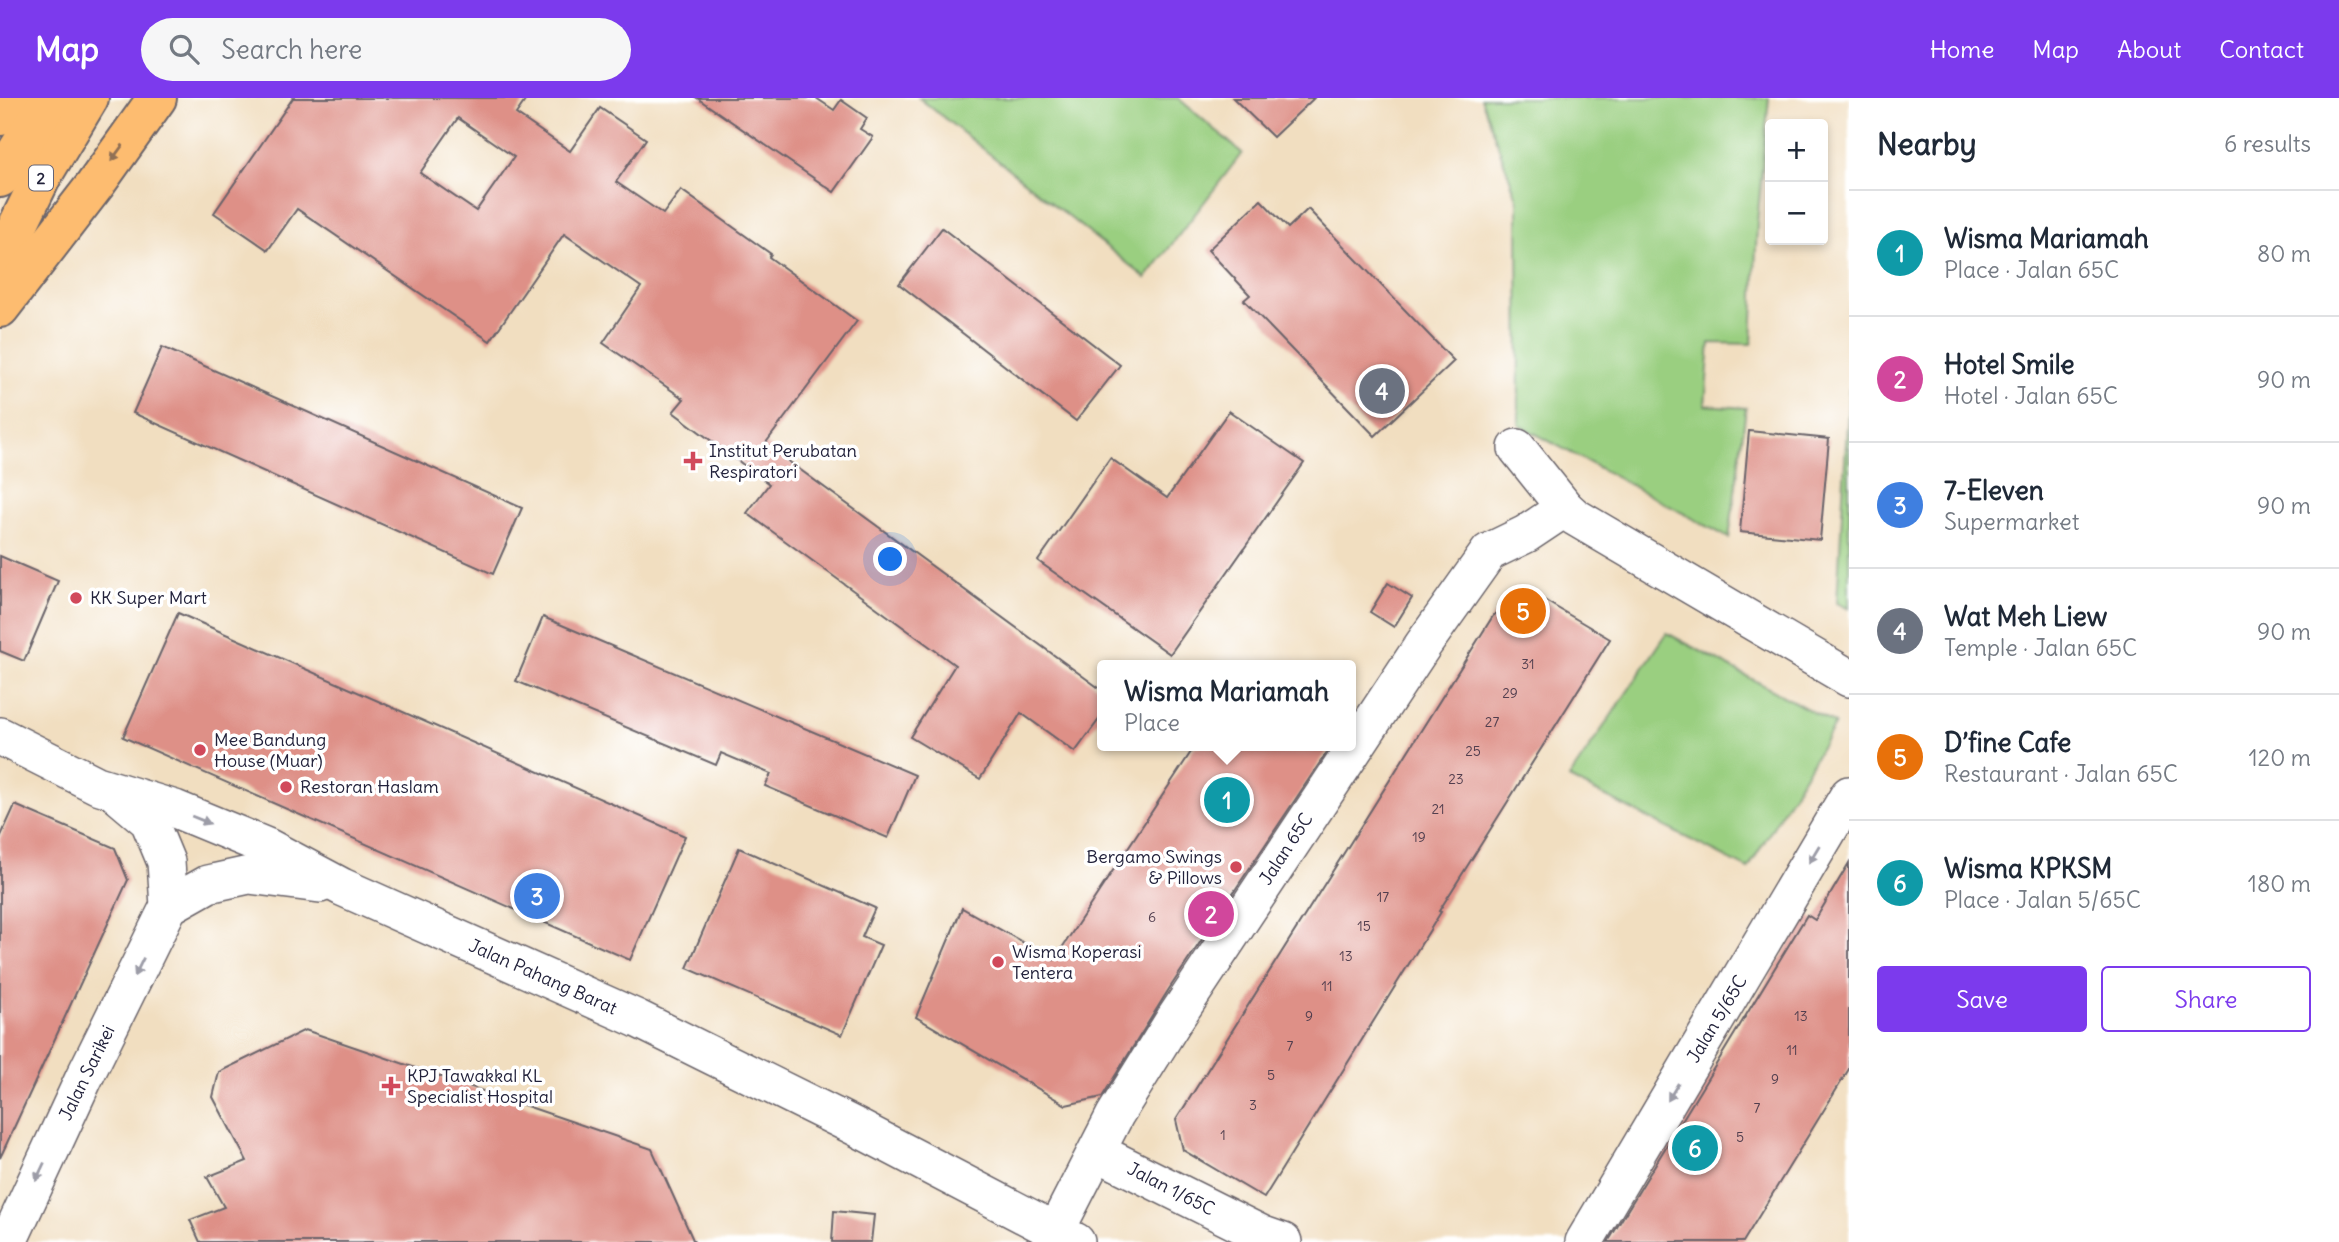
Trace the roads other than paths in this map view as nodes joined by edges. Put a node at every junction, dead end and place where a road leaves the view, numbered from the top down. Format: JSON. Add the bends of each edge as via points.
{"nodes":[{"id":1,"x":12,"y":98,"type":"edge"},
{"id":2,"x":51,"y":98,"type":"edge"},
{"id":3,"x":89,"y":98,"type":"edge"},
{"id":4,"x":157,"y":98,"type":"edge"},
{"id":5,"x":0,"y":116,"type":"edge"},
{"id":6,"x":0,"y":178,"type":"edge"},
{"id":7,"x":0,"y":262,"type":"edge"},
{"id":8,"x":0,"y":308,"type":"edge"},
{"id":9,"x":1517,"y":448,"type":"dead end"},
{"id":10,"x":1565,"y":508,"type":"junction"},
{"id":11,"x":1849,"y":678,"type":"edge"},
{"id":12,"x":8,"y":744,"type":"edge"},
{"id":13,"x":1356,"y":744,"type":"edge"},
{"id":14,"x":1352,"y":751,"type":"edge"},
{"id":15,"x":116,"y":792,"type":"junction"},
{"id":16,"x":1849,"y":795,"type":"edge"},
{"id":17,"x":342,"y":887,"type":"junction"},
{"id":18,"x":169,"y":906,"type":"junction"},
{"id":19,"x":1097,"y":1152,"type":"junction"},
{"id":20,"x":1066,"y":1237,"type":"edge"},
{"id":21,"x":8,"y":1242,"type":"edge"},
{"id":22,"x":1283,"y":1242,"type":"edge"},
{"id":23,"x":1584,"y":1242,"type":"edge"}],
"edges":[{"from":1,"to":5,"type":"main road"},
{"from":2,"to":6,"type":"main road"},
{"from":3,"to":7,"type":"main road","number":"2","via":[[42,176]]},
{"from":4,"to":8,"type":"main road","one_way":true},
{"from":9,"to":10,"type":"street"},
{"from":10,"to":11,"type":"street"},
{"from":10,"to":13,"type":"street","name":"Jalan 65C","via":[[1489,552]]},
{"from":12,"to":15,"type":"street","name":"Jalan Pahang Barat"},
{"from":14,"to":19,"type":"street","name":"Jalan 65C","via":[[1174,1020]]},
{"from":15,"to":17,"type":"street","name":"Jalan Pahang Barat","one_way":true,"via":[[175,809],[267,847]]},
{"from":15,"to":18,"type":"street","via":[[149,821],[166,863]]},
{"from":16,"to":23,"type":"street","name":"Jalan 5/65C","one_way":true},
{"from":17,"to":18,"type":"street","via":[[249,875],[208,884]]},
{"from":17,"to":20,"type":"street","name":"Jalan Pahang Barat","via":[[638,1019]]},
{"from":18,"to":21,"type":"street","name":"Jalan Sarikei","one_way":true},
{"from":19,"to":20,"type":"street","name":"Jalan 65C"},
{"from":19,"to":22,"type":"street","name":"Jalan 1/65C"}]}
